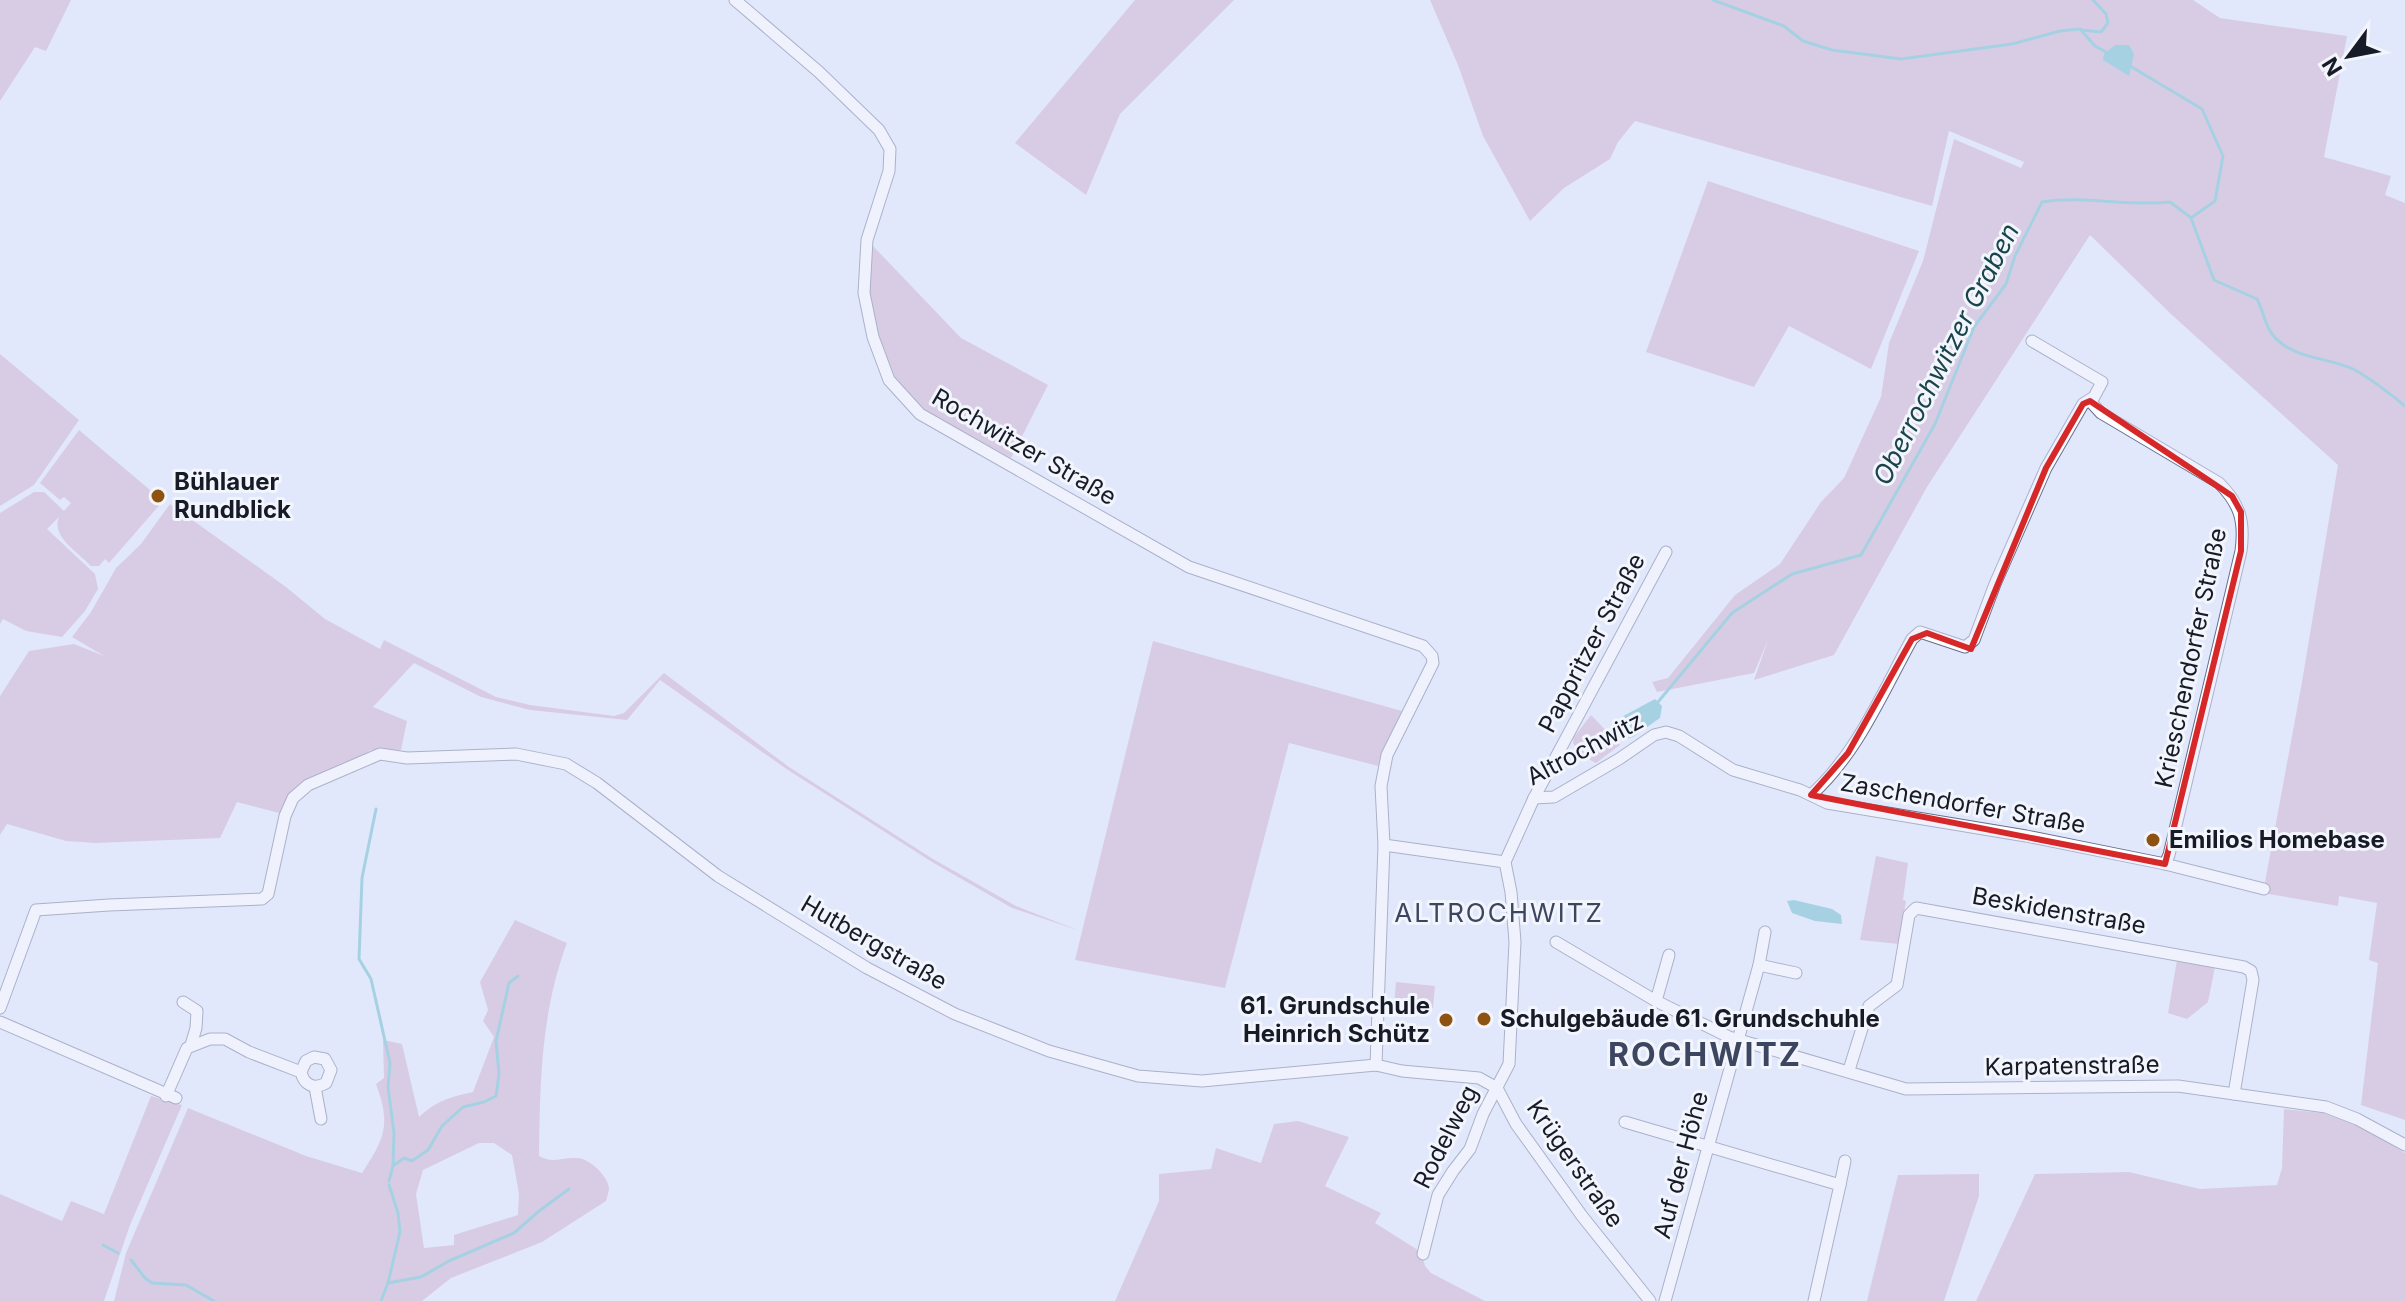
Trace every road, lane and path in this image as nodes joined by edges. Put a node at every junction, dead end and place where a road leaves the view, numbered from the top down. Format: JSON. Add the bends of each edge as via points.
{"nodes":[{"id":1,"x":735,"y":0,"type":"edge"},
{"id":2,"x":2032,"y":341,"type":"dead end"},
{"id":3,"x":2090,"y":401,"type":"junction"},
{"id":4,"x":1666,"y":552,"type":"dead end"},
{"id":5,"x":1666,"y":732,"type":"joint"},
{"id":6,"x":1811,"y":795,"type":"junction"},
{"id":7,"x":1534,"y":798,"type":"junction"},
{"id":8,"x":1384,"y":845,"type":"junction"},
{"id":9,"x":1505,"y":862,"type":"junction"},
{"id":10,"x":2165,"y":864,"type":"junction"},
{"id":11,"x":2264,"y":889,"type":"dead end"},
{"id":12,"x":1765,"y":932,"type":"dead end"},
{"id":13,"x":1556,"y":942,"type":"dead end"},
{"id":14,"x":1669,"y":955,"type":"dead end"},
{"id":15,"x":1759,"y":965,"type":"junction"},
{"id":16,"x":1796,"y":973,"type":"dead end"},
{"id":17,"x":1656,"y":1001,"type":"junction"},
{"id":18,"x":183,"y":1002,"type":"dead end"},
{"id":19,"x":0,"y":1008,"type":"edge"},
{"id":20,"x":0,"y":1022,"type":"edge"},
{"id":21,"x":1737,"y":1040,"type":"junction"},
{"id":22,"x":191,"y":1045,"type":"junction"},
{"id":23,"x":1376,"y":1065,"type":"junction"},
{"id":24,"x":1849,"y":1070,"type":"junction"},
{"id":25,"x":301,"y":1072,"type":"junction"},
{"id":26,"x":315,"y":1087,"type":"junction"},
{"id":27,"x":1497,"y":1088,"type":"junction"},
{"id":28,"x":2234,"y":1094,"type":"junction"},
{"id":29,"x":321,"y":1119,"type":"dead end"},
{"id":30,"x":1625,"y":1122,"type":"dead end"},
{"id":31,"x":2405,"y":1145,"type":"edge"},
{"id":32,"x":1708,"y":1148,"type":"junction"},
{"id":33,"x":1845,"y":1161,"type":"dead end"},
{"id":34,"x":1840,"y":1185,"type":"junction"},
{"id":35,"x":1423,"y":1254,"type":"dead end"},
{"id":36,"x":1650,"y":1301,"type":"edge"},
{"id":37,"x":1665,"y":1301,"type":"edge"},
{"id":38,"x":1814,"y":1301,"type":"edge"}],
"edges":[{"from":1,"to":8,"type":"street","name":"Rochwitzer Straße","via":[[819,72],[879,130],[890,149],[889,171],[867,240],[864,293],[889,380],[920,414],[1189,567],[1423,646],[1432,656],[1383,769]]},
{"from":2,"to":3,"type":"street","via":[[2102,382]]},
{"from":3,"to":6,"type":"street","via":[[2083,404],[2046,468],[1974,640],[1965,647],[1927,633],[1912,639],[1848,753]]},
{"from":3,"to":10,"type":"street","name":"Krieschendorfer Straße","via":[[2101,413],[2219,483],[2241,512],[2241,551]]},
{"from":4,"to":7,"type":"street","name":"Pappritzer Straße"},
{"from":5,"to":6,"type":"street","name":"Zaschendorfer Straße","via":[[1733,770]]},
{"from":5,"to":7,"type":"street","name":"Altrochwitz","via":[[1554,797]]},
{"from":6,"to":10,"type":"street","name":"Zaschendorfer Straße","via":[[1827,803]]},
{"from":7,"to":9,"type":"street","name":"Altrochwitz"},
{"from":8,"to":9,"type":"street"},
{"from":8,"to":23,"type":"street"},
{"from":9,"to":27,"type":"street","via":[[1515,942],[1509,1064]]},
{"from":10,"to":11,"type":"street","name":"Zaschendorfer Straße"},
{"from":12,"to":15,"type":"street"},
{"from":13,"to":17,"type":"street","name":"Karpatenstraße"},
{"from":14,"to":17,"type":"street"},
{"from":15,"to":16,"type":"street"},
{"from":15,"to":21,"type":"street"},
{"from":17,"to":21,"type":"street","name":"Karpatenstraße"},
{"from":18,"to":22,"type":"street","via":[[197,1011]]},
{"from":19,"to":23,"type":"street","name":"Hutbergstraße","via":[[32,915],[42,909],[262,899],[268,894],[285,816],[293,798],[308,785],[380,754],[516,754],[566,764],[718,876],[867,968],[955,1014],[1049,1051],[1138,1076],[1202,1081]]},
{"from":20,"to":22,"type":"street","via":[[171,1097],[180,1060]]},
{"from":21,"to":24,"type":"street","name":"Karpatenstraße"},
{"from":21,"to":32,"type":"street","name":"Auf der Höhe"},
{"from":22,"to":25,"type":"street","via":[[225,1039]]},
{"from":23,"to":27,"type":"street","name":"Hutbergstraße","via":[[1479,1078]]},
{"from":24,"to":28,"type":"street","name":"Karpatenstraße","via":[[1922,1090],[2178,1086]]},
{"from":24,"to":28,"type":"street","name":"Beskidenstraße","via":[[1869,1006],[1897,985],[1909,915],[1916,908],[2251,971]]},
{"from":25,"to":26,"type":"street"},
{"from":25,"to":26,"type":"street","via":[[311,1057],[327,1061],[330,1078]]},
{"from":26,"to":29,"type":"street"},
{"from":27,"to":35,"type":"street","name":"Rodelweg","via":[[1470,1149],[1438,1195]]},
{"from":27,"to":36,"type":"street","name":"Krügerstraße","via":[[1516,1124],[1582,1216]]},
{"from":28,"to":31,"type":"street","name":"Karpatenstraße","via":[[2326,1107]]},
{"from":30,"to":32,"type":"street"},
{"from":32,"to":34,"type":"street"},
{"from":32,"to":37,"type":"street","name":"Auf der Höhe"},
{"from":33,"to":34,"type":"street"},
{"from":34,"to":38,"type":"street"}]}
